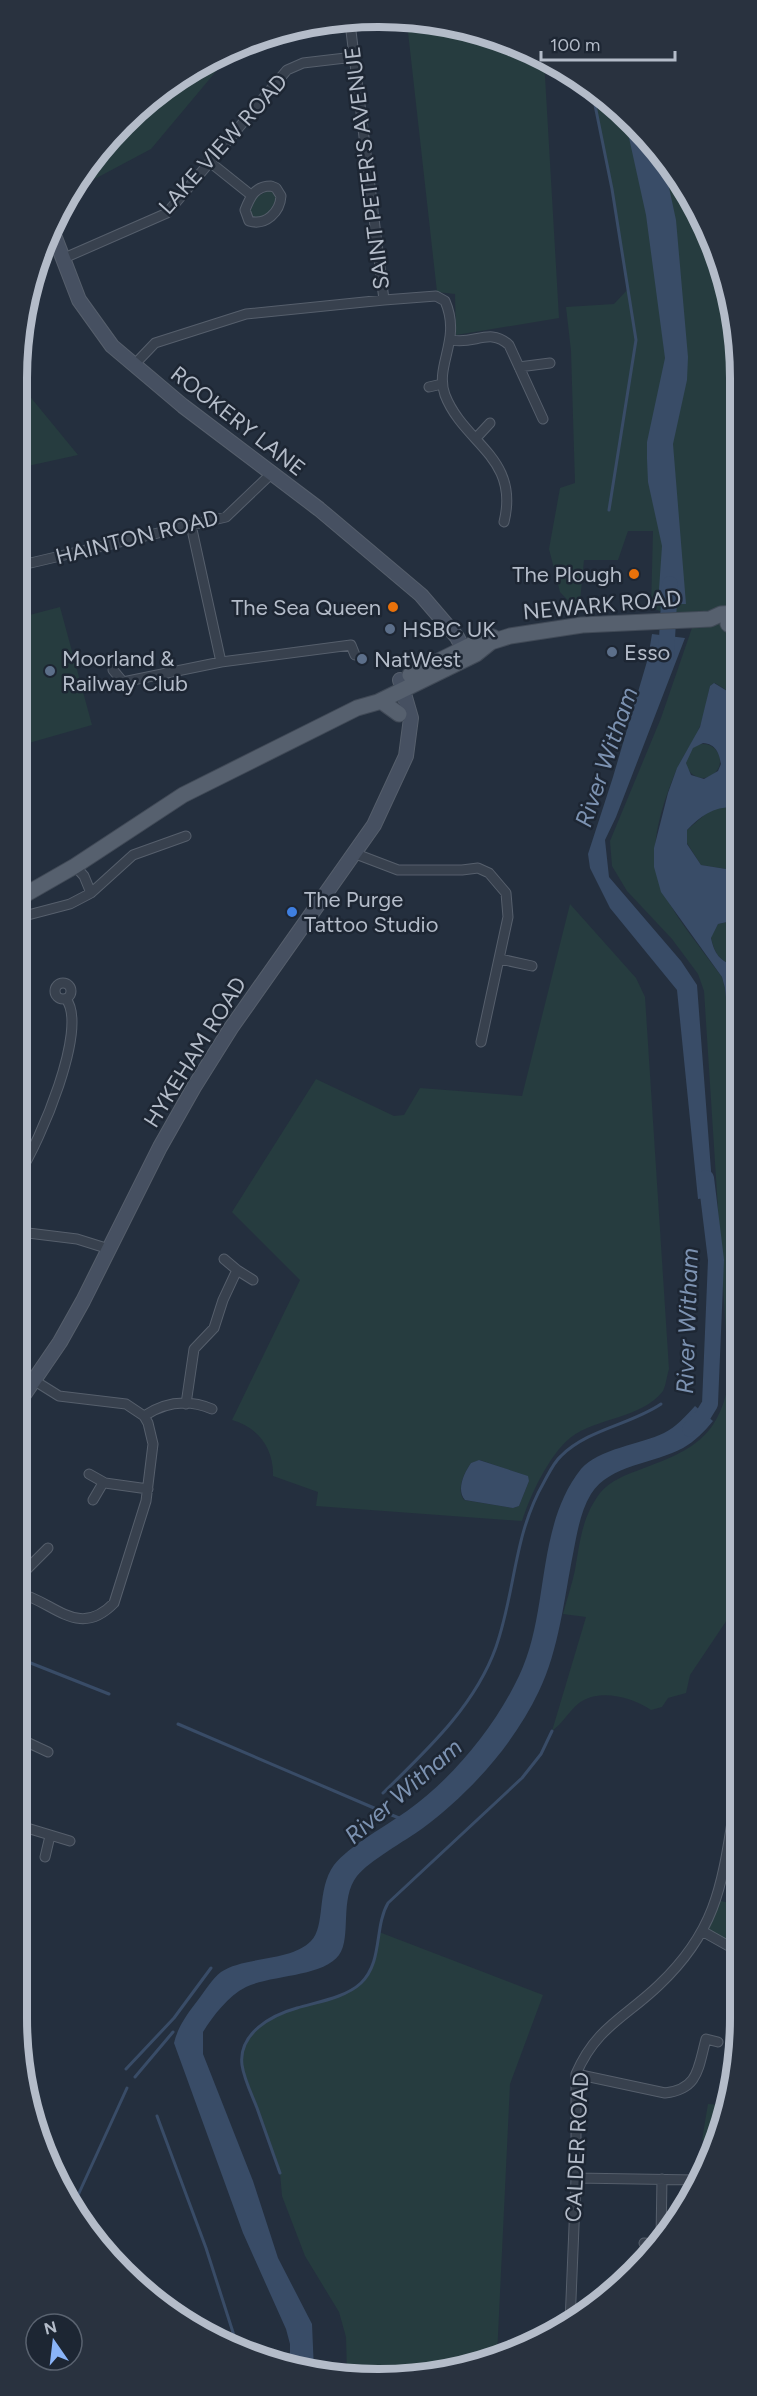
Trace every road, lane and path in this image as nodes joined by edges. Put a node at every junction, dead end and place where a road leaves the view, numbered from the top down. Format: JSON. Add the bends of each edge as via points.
{"nodes":[{"id":1,"x":351,"y":28,"type":"edge"},
{"id":2,"x":354,"y":57,"type":"junction"},
{"id":3,"x":210,"y":163,"type":"junction"},
{"id":4,"x":251,"y":195,"type":"junction"},
{"id":5,"x":56,"y":240,"type":"edge"},
{"id":6,"x":62,"y":259,"type":"junction"},
{"id":7,"x":384,"y":300,"type":"junction"},
{"id":8,"x":452,"y":340,"type":"junction"},
{"id":9,"x":550,"y":363,"type":"dead end"},
{"id":10,"x":134,"y":365,"type":"junction"},
{"id":11,"x":519,"y":367,"type":"junction"},
{"id":12,"x":442,"y":384,"type":"junction"},
{"id":13,"x":429,"y":387,"type":"dead end"},
{"id":14,"x":543,"y":419,"type":"dead end"},
{"id":15,"x":490,"y":423,"type":"dead end"},
{"id":16,"x":477,"y":437,"type":"junction"},
{"id":17,"x":271,"y":474,"type":"junction"},
{"id":18,"x":504,"y":522,"type":"dead end"},
{"id":19,"x":191,"y":525,"type":"junction"},
{"id":20,"x":27,"y":564,"type":"edge"},
{"id":21,"x":730,"y":623,"type":"edge"},
{"id":22,"x":356,"y":655,"type":"dead end"},
{"id":23,"x":460,"y":655,"type":"junction"},
{"id":24,"x":221,"y":662,"type":"junction"},
{"id":25,"x":113,"y":670,"type":"dead end"},
{"id":26,"x":398,"y":686,"type":"junction"},
{"id":27,"x":381,"y":701,"type":"junction"},
{"id":28,"x":357,"y":708,"type":"junction"},
{"id":29,"x":399,"y":714,"type":"junction"},
{"id":30,"x":408,"y":729,"type":"junction"},
{"id":31,"x":186,"y":836,"type":"dead end"},
{"id":32,"x":356,"y":854,"type":"junction"},
{"id":33,"x":75,"y":866,"type":"junction"},
{"id":34,"x":92,"y":893,"type":"junction"},
{"id":35,"x":27,"y":894,"type":"edge"},
{"id":36,"x":28,"y":915,"type":"dead end"},
{"id":37,"x":500,"y":959,"type":"junction"},
{"id":38,"x":532,"y":966,"type":"dead end"},
{"id":39,"x":66,"y":999,"type":"dead end"},
{"id":40,"x":481,"y":1042,"type":"dead end"},
{"id":41,"x":27,"y":1159,"type":"edge"},
{"id":42,"x":27,"y":1233,"type":"edge"},
{"id":43,"x":108,"y":1249,"type":"junction"},
{"id":44,"x":224,"y":1259,"type":"dead end"},
{"id":45,"x":237,"y":1270,"type":"junction"},
{"id":46,"x":253,"y":1280,"type":"dead end"},
{"id":47,"x":35,"y":1381,"type":"junction"},
{"id":48,"x":27,"y":1392,"type":"edge"},
{"id":49,"x":186,"y":1404,"type":"junction"},
{"id":50,"x":212,"y":1409,"type":"dead end"},
{"id":51,"x":144,"y":1416,"type":"junction"},
{"id":52,"x":89,"y":1474,"type":"dead end"},
{"id":53,"x":103,"y":1483,"type":"junction"},
{"id":54,"x":148,"y":1489,"type":"junction"},
{"id":55,"x":93,"y":1500,"type":"dead end"},
{"id":56,"x":48,"y":1548,"type":"dead end"},
{"id":57,"x":27,"y":1569,"type":"edge"},
{"id":58,"x":27,"y":1595,"type":"edge"},
{"id":59,"x":27,"y":1742,"type":"edge"},
{"id":60,"x":48,"y":1752,"type":"dead end"},
{"id":61,"x":27,"y":1828,"type":"edge"},
{"id":62,"x":730,"y":1834,"type":"edge"},
{"id":63,"x":50,"y":1836,"type":"junction"},
{"id":64,"x":70,"y":1841,"type":"dead end"},
{"id":65,"x":45,"y":1857,"type":"dead end"},
{"id":66,"x":702,"y":1931,"type":"junction"},
{"id":67,"x":730,"y":1947,"type":"edge"},
{"id":68,"x":718,"y":2042,"type":"dead end"},
{"id":69,"x":576,"y":2074,"type":"junction"},
{"id":70,"x":576,"y":2178,"type":"junction"},
{"id":71,"x":662,"y":2179,"type":"junction"},
{"id":72,"x":690,"y":2180,"type":"edge"},
{"id":73,"x":661,"y":2226,"type":"edge"},
{"id":74,"x":570,"y":2312,"type":"edge"}],
"edges":[{"from":1,"to":2,"type":"street","name":"SAINT PETER'S AVENUE"},
{"from":2,"to":3,"type":"street","name":"LAKE VIEW ROAD","via":[[303,63],[287,70]]},
{"from":2,"to":7,"type":"street","name":"SAINT PETER'S AVENUE"},
{"from":3,"to":4,"type":"street"},
{"from":3,"to":6,"type":"street","name":"LAKE VIEW ROAD","via":[[161,217]]},
{"from":4,"to":4,"type":"street","via":[[270,186],[280,192],[281,201],[272,216],[255,223],[245,214]]},
{"from":5,"to":6,"type":"street","name":"ROOKERY LANE"},
{"from":6,"to":10,"type":"street","name":"ROOKERY LANE","via":[[90,318],[112,346]]},
{"from":7,"to":8,"type":"street","via":[[442,298],[448,309]]},
{"from":7,"to":10,"type":"street","name":"SAINT PETER'S AVENUE","via":[[246,314],[155,343]]},
{"from":8,"to":11,"type":"street","via":[[467,342],[485,335],[497,336],[509,345]]},
{"from":8,"to":12,"type":"street"},
{"from":9,"to":11,"type":"street"},
{"from":10,"to":17,"type":"street","name":"ROOKERY LANE"},
{"from":11,"to":14,"type":"street"},
{"from":12,"to":13,"type":"street"},
{"from":12,"to":16,"type":"street","via":[[453,412]]},
{"from":15,"to":16,"type":"street"},
{"from":16,"to":18,"type":"street","via":[[495,461],[506,492],[511,513]]},
{"from":17,"to":19,"type":"street","name":"HAINTON ROAD","via":[[226,517]]},
{"from":17,"to":23,"type":"street","name":"ROOKERY LANE","via":[[421,595],[436,610],[449,630],[448,641]]},
{"from":19,"to":20,"type":"street","name":"HAINTON ROAD"},
{"from":19,"to":24,"type":"street"},
{"from":21,"to":23,"type":"main road","name":"NEWARK ROAD","via":[[720,624],[710,619],[646,621],[563,628],[498,640]]},
{"from":22,"to":24,"type":"street","via":[[351,645]]},
{"from":23,"to":26,"type":"main road","name":"NEWARK ROAD"},
{"from":24,"to":25,"type":"street","via":[[123,682]]},
{"from":26,"to":27,"type":"main road","name":"NEWARK ROAD"},
{"from":26,"to":28,"type":"main road","name":"NEWARK ROAD","via":[[365,699]]},
{"from":26,"to":29,"type":"street"},
{"from":26,"to":30,"type":"street","name":"HYKEHAM ROAD","via":[[411,718]]},
{"from":27,"to":28,"type":"main road","name":"NEWARK ROAD"},
{"from":27,"to":29,"type":"main road"},
{"from":28,"to":33,"type":"main road","name":"NEWARK ROAD","via":[[183,795]]},
{"from":29,"to":30,"type":"street"},
{"from":30,"to":32,"type":"street","name":"HYKEHAM ROAD","via":[[406,756]]},
{"from":31,"to":34,"type":"street","via":[[133,855]]},
{"from":32,"to":37,"type":"street","via":[[398,870],[478,867],[489,873],[506,893],[508,917]]},
{"from":32,"to":43,"type":"street","name":"HYKEHAM ROAD","via":[[231,1028],[160,1147]]},
{"from":33,"to":34,"type":"street"},
{"from":33,"to":35,"type":"main road","name":"NEWARK ROAD"},
{"from":34,"to":36,"type":"street","via":[[70,904]]},
{"from":37,"to":38,"type":"street"},
{"from":37,"to":40,"type":"street"},
{"from":39,"to":41,"type":"street","via":[[71,1011],[70,1047],[44,1129]]},
{"from":42,"to":43,"type":"street","via":[[76,1239]]},
{"from":43,"to":47,"type":"street","name":"HYKEHAM ROAD"},
{"from":44,"to":45,"type":"street"},
{"from":45,"to":46,"type":"street"},
{"from":45,"to":49,"type":"street","via":[[214,1328],[194,1349]]},
{"from":47,"to":48,"type":"street","name":"HYKEHAM ROAD"},
{"from":47,"to":51,"type":"street","via":[[52,1394],[126,1404]]},
{"from":49,"to":50,"type":"street"},
{"from":49,"to":51,"type":"street","via":[[162,1404]]},
{"from":51,"to":54,"type":"street","via":[[153,1444]]},
{"from":52,"to":53,"type":"street"},
{"from":53,"to":54,"type":"street"},
{"from":53,"to":55,"type":"street"},
{"from":54,"to":58,"type":"street","via":[[119,1592],[108,1610],[91,1618],[68,1617]]},
{"from":56,"to":57,"type":"street"},
{"from":59,"to":60,"type":"street"},
{"from":61,"to":63,"type":"street"},
{"from":62,"to":66,"type":"street","name":"CALDER ROAD","via":[[722,1883]]},
{"from":63,"to":64,"type":"street"},
{"from":63,"to":65,"type":"street"},
{"from":66,"to":67,"type":"street"},
{"from":66,"to":69,"type":"street","name":"CALDER ROAD","via":[[659,1986],[606,2027]]},
{"from":68,"to":69,"type":"street","via":[[706,2039],[696,2076],[680,2091],[665,2093]]},
{"from":69,"to":70,"type":"street","name":"CALDER ROAD"},
{"from":70,"to":71,"type":"street"},
{"from":70,"to":74,"type":"street","name":"CALDER ROAD"},
{"from":71,"to":72,"type":"street"},
{"from":71,"to":73,"type":"street"}]}
